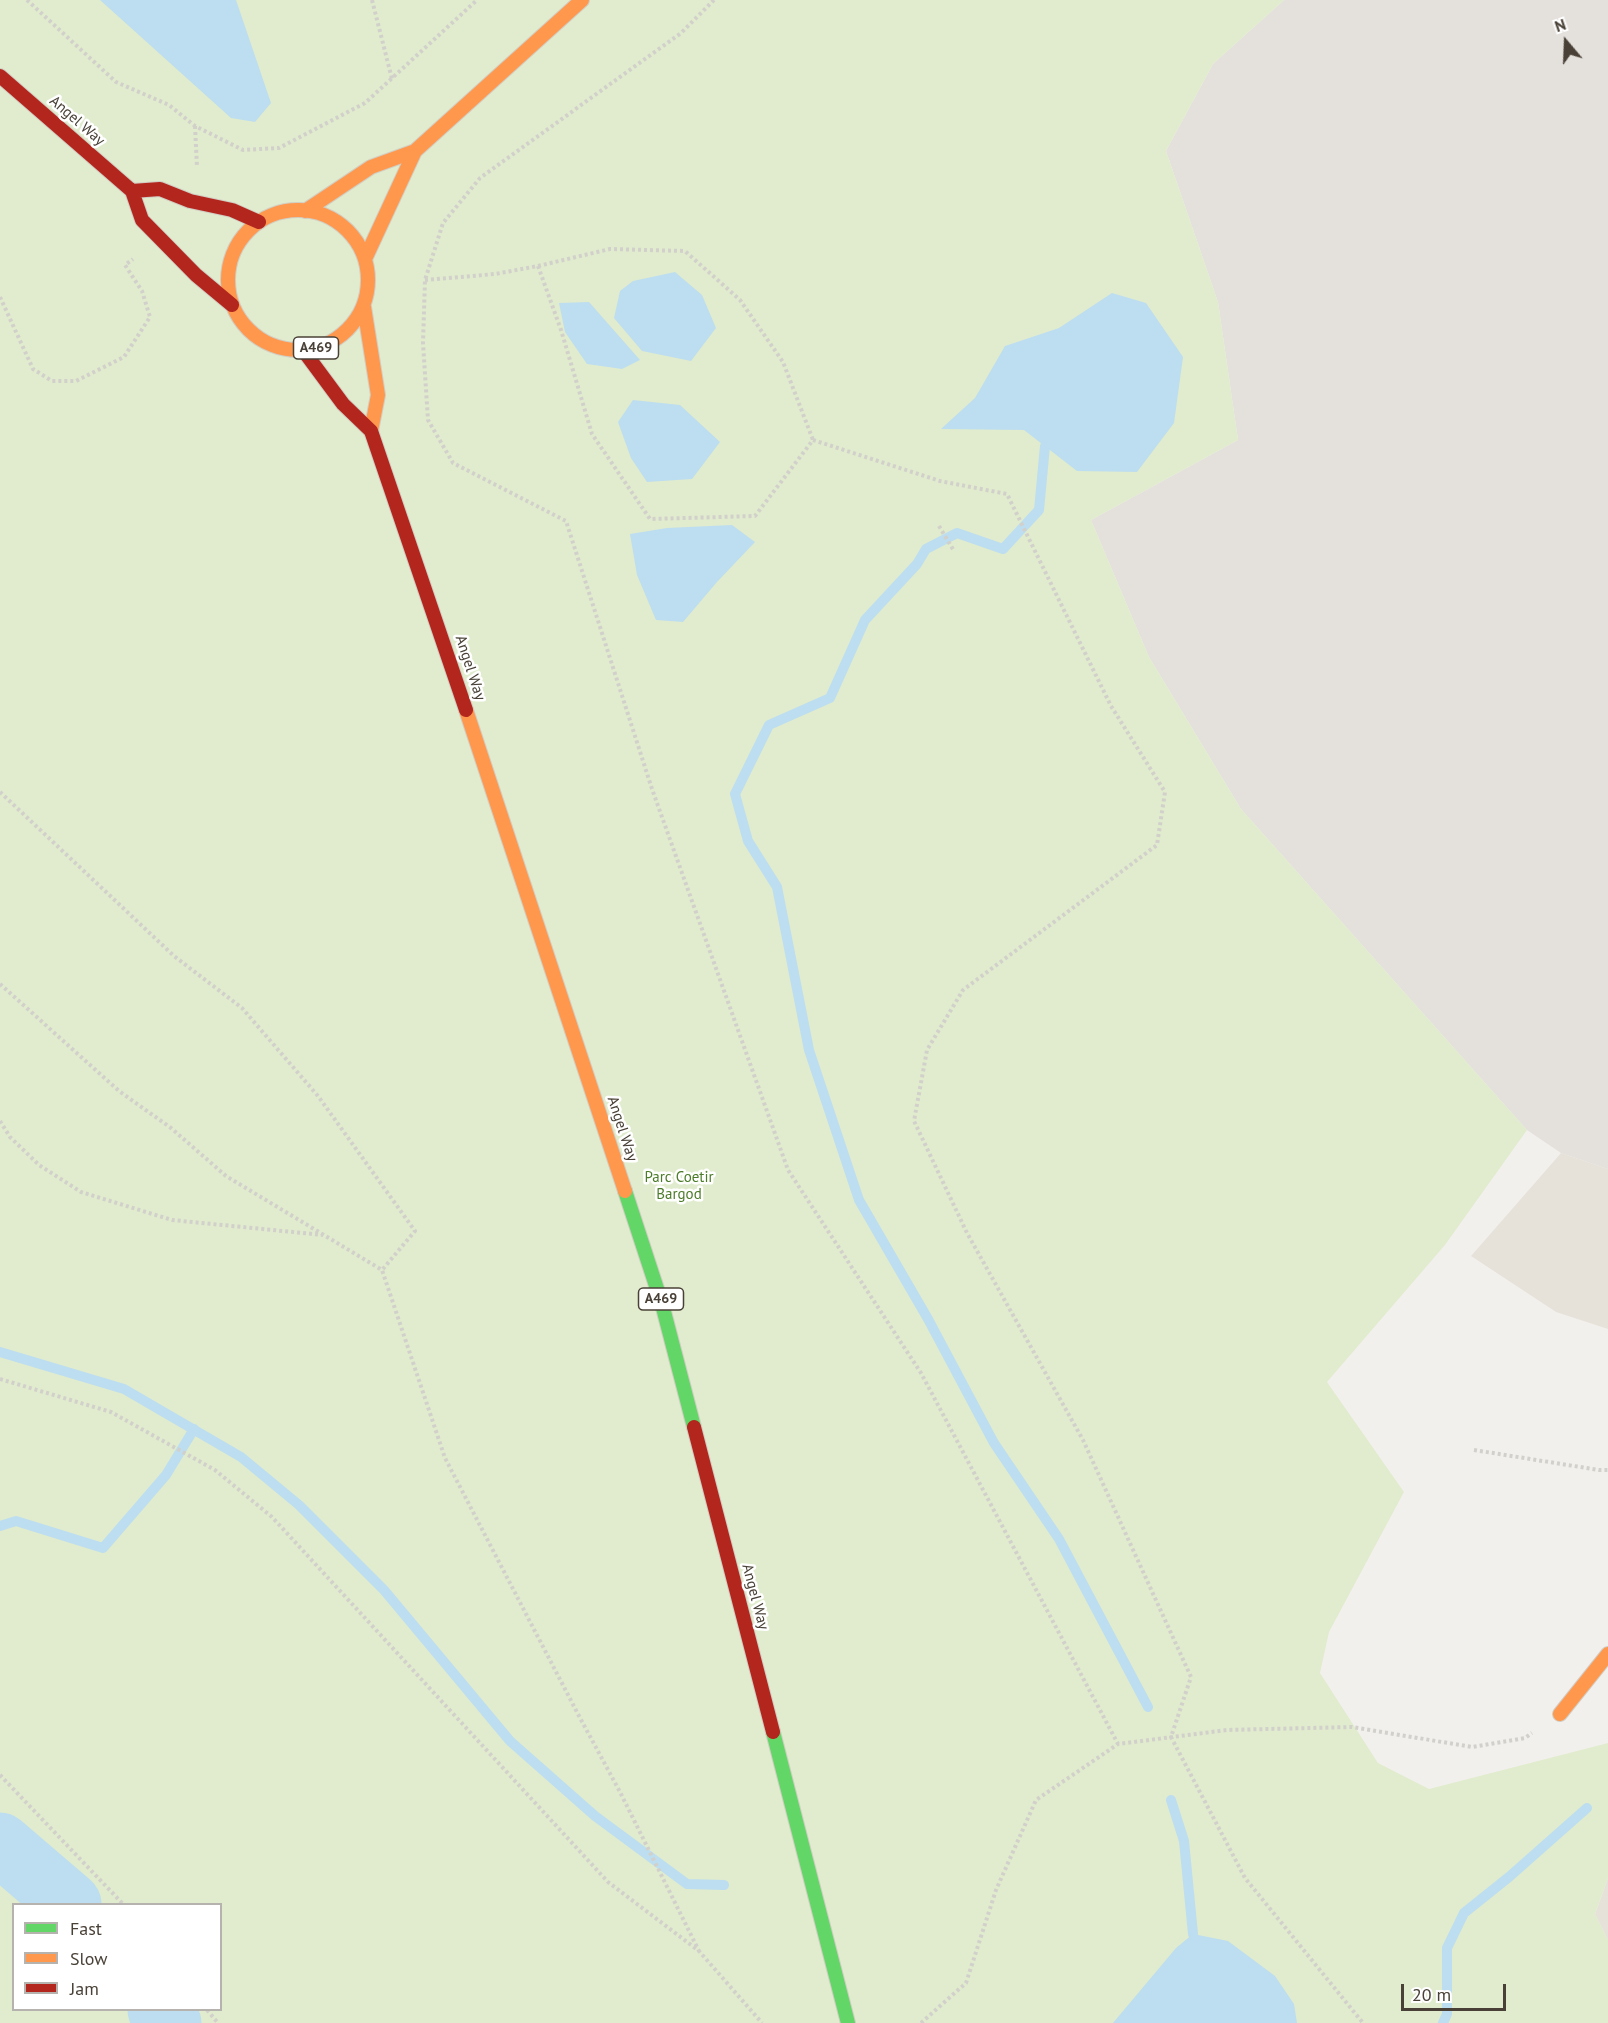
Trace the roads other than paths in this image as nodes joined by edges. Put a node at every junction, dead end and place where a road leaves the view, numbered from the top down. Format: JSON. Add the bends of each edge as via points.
{"nodes":[{"id":1,"x":582,"y":0,"type":"edge"},
{"id":2,"x":0,"y":76,"type":"edge"},
{"id":3,"x":415,"y":151,"type":"junction"},
{"id":4,"x":132,"y":191,"type":"junction"},
{"id":5,"x":305,"y":211,"type":"junction"},
{"id":6,"x":258,"y":222,"type":"junction"},
{"id":7,"x":365,"y":259,"type":"junction"},
{"id":8,"x":232,"y":305,"type":"junction"},
{"id":9,"x":363,"y":307,"type":"junction"},
{"id":10,"x":303,"y":350,"type":"junction"},
{"id":11,"x":371,"y":431,"type":"junction"},
{"id":12,"x":1608,"y":1654,"type":"edge"},
{"id":13,"x":1560,"y":1714,"type":"road end"},
{"id":14,"x":848,"y":2023,"type":"edge"}],
"edges":[{"from":1,"to":3,"type":"main road"},
{"from":2,"to":4,"type":"main road","name":"Angel Way","number":"A469"},
{"from":3,"to":5,"type":"main road","via":[[371,167]]},
{"from":3,"to":7,"type":"main road"},
{"from":4,"to":6,"type":"main road","via":[[160,189],[190,201],[232,210]]},
{"from":4,"to":8,"type":"main road","name":"Angel Way","number":"A469","via":[[142,220]]},
{"from":5,"to":6,"type":"main road","number":"A469","via":[[280,212]]},
{"from":5,"to":7,"type":"main road","number":"A469","via":[[343,226],[357,241]]},
{"from":6,"to":8,"type":"main road","number":"A469","via":[[231,259],[228,282]]},
{"from":7,"to":9,"type":"main road","number":"A469","via":[[369,275]]},
{"from":8,"to":10,"type":"main road","number":"A469","via":[[243,324],[260,340],[281,349]]},
{"from":9,"to":10,"type":"main road","number":"A469","via":[[354,324],[340,337]]},
{"from":9,"to":11,"type":"main road","number":"A469","via":[[378,395]]},
{"from":10,"to":11,"type":"main road","name":"Angel Way","number":"A469","via":[[343,404]]},
{"from":11,"to":14,"type":"main road","name":"Angel Way","number":"A469","via":[[662,1304]]},
{"from":12,"to":13,"type":"main road"}]}
